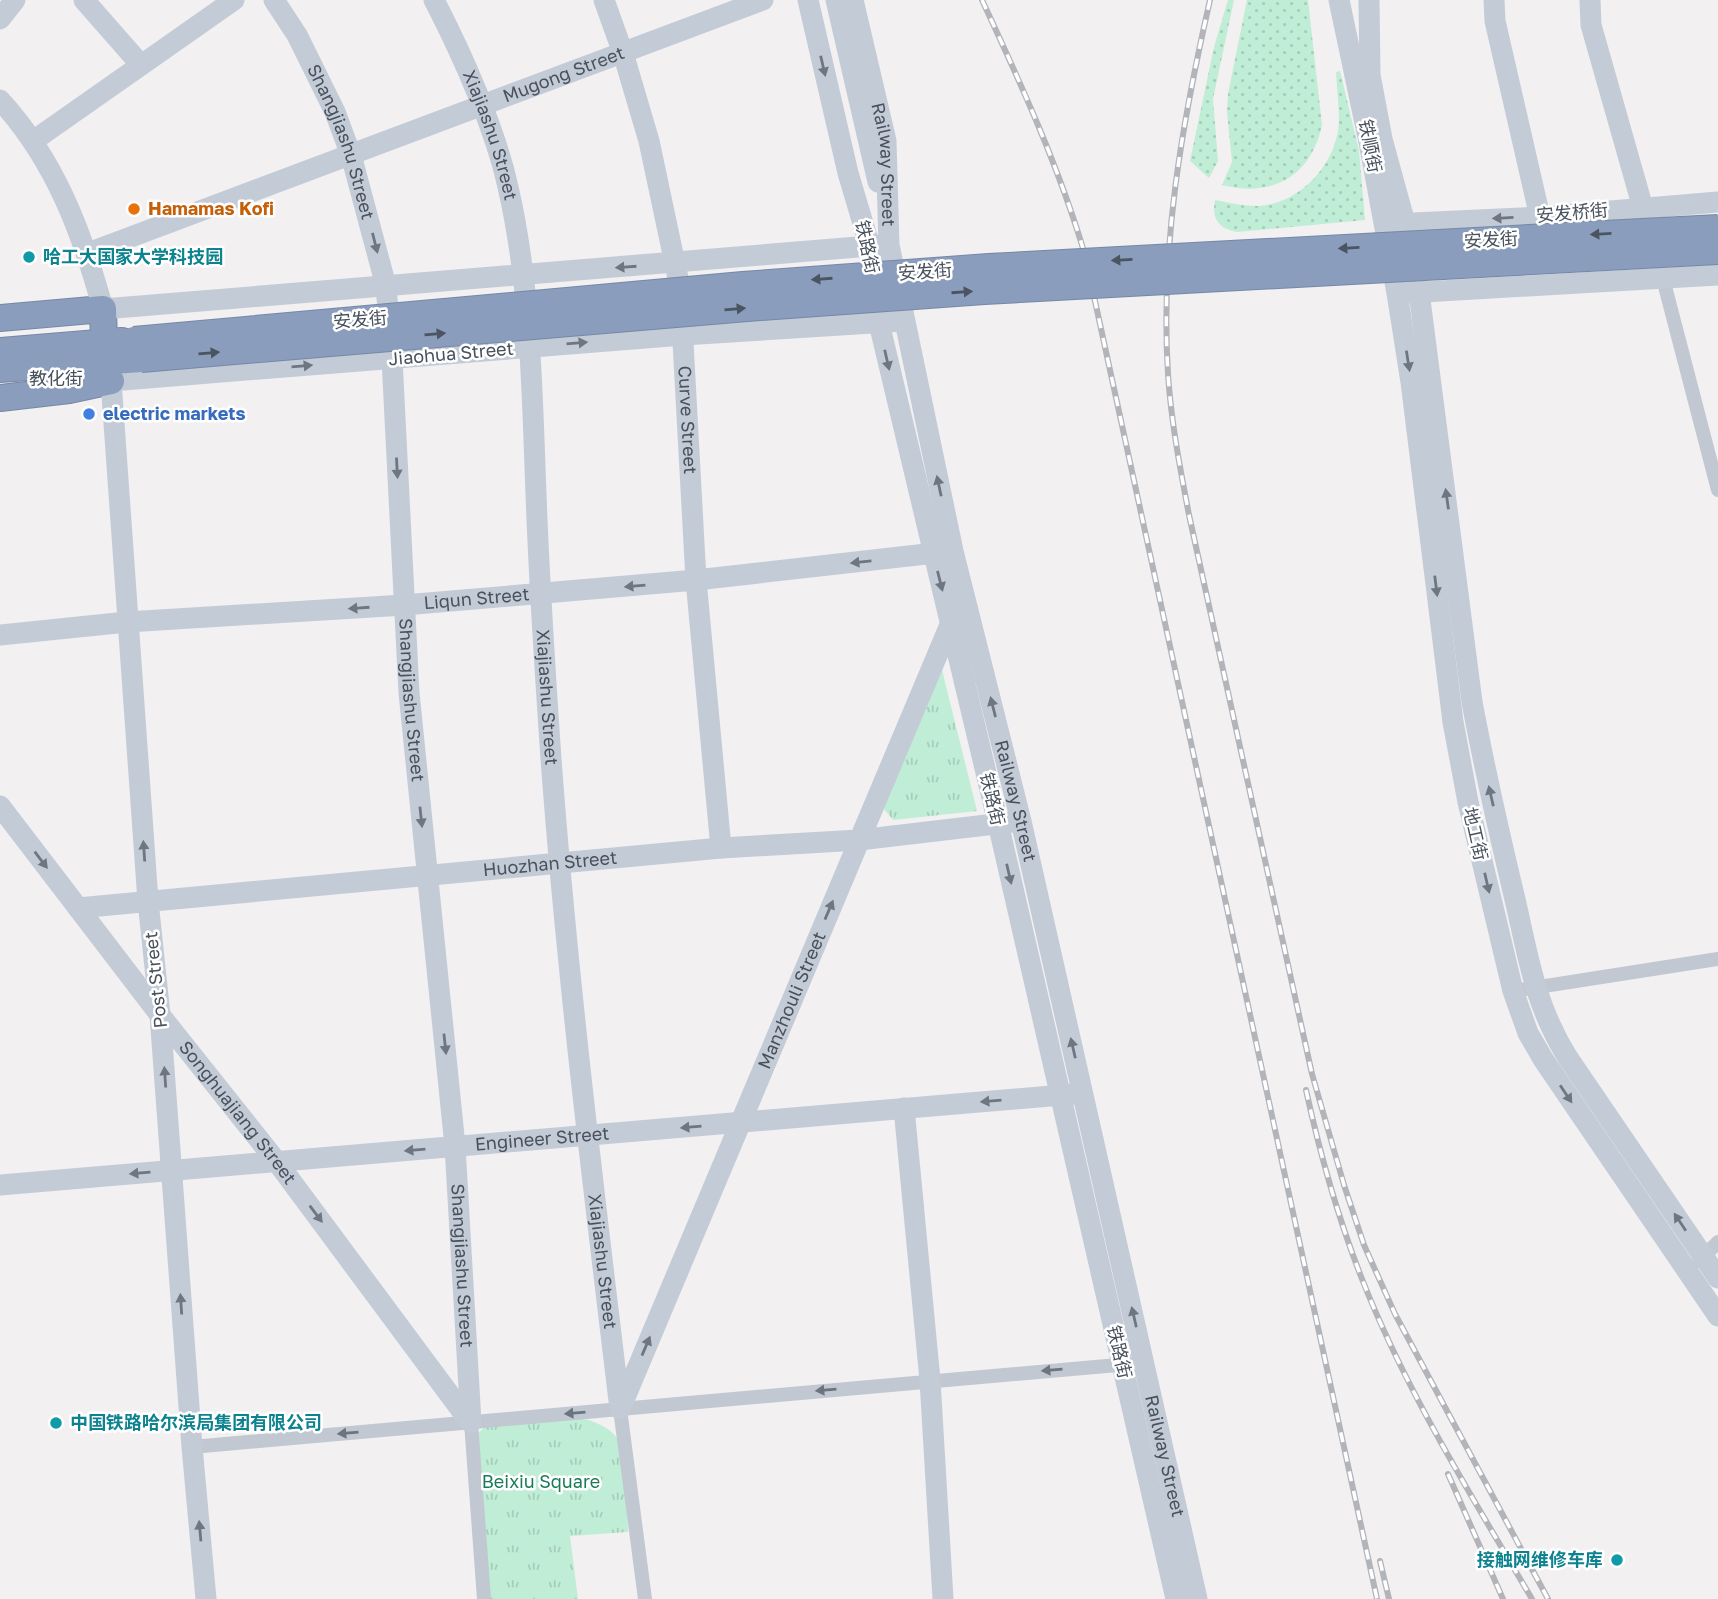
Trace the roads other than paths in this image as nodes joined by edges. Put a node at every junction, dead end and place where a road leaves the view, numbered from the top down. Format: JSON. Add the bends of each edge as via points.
{"nodes":[{"id":1,"x":15,"y":0,"type":"edge"},
{"id":2,"x":84,"y":0,"type":"edge"},
{"id":3,"x":234,"y":0,"type":"edge"},
{"id":4,"x":274,"y":0,"type":"edge"},
{"id":5,"x":434,"y":0,"type":"edge"},
{"id":6,"x":604,"y":0,"type":"edge"},
{"id":7,"x":763,"y":0,"type":"edge"},
{"id":8,"x":808,"y":0,"type":"edge"},
{"id":9,"x":825,"y":0,"type":"edge"},
{"id":10,"x":836,"y":0,"type":"edge"},
{"id":11,"x":853,"y":0,"type":"edge"},
{"id":12,"x":1339,"y":0,"type":"edge"},
{"id":13,"x":1369,"y":0,"type":"edge"},
{"id":14,"x":1493,"y":0,"type":"edge"},
{"id":15,"x":1590,"y":0,"type":"edge"},
{"id":16,"x":0,"y":19,"type":"edge"},
{"id":17,"x":623,"y":53,"type":"junction"},
{"id":18,"x":141,"y":65,"type":"junction"},
{"id":19,"x":852,"y":96,"type":"junction"},
{"id":20,"x":0,"y":100,"type":"edge"},
{"id":21,"x":482,"y":105,"type":"junction"},
{"id":22,"x":33,"y":141,"type":"junction"},
{"id":23,"x":351,"y":155,"type":"junction"},
{"id":24,"x":1718,"y":202,"type":"edge"},
{"id":25,"x":1643,"y":208,"type":"junction"},
{"id":26,"x":1540,"y":216,"type":"junction"},
{"id":27,"x":1394,"y":224,"type":"junction"},
{"id":28,"x":1718,"y":228,"type":"edge"},
{"id":29,"x":880,"y":246,"type":"junction"},
{"id":30,"x":1718,"y":251,"type":"edge"},
{"id":31,"x":88,"y":253,"type":"junction"},
{"id":32,"x":677,"y":263,"type":"junction"},
{"id":33,"x":523,"y":275,"type":"junction"},
{"id":34,"x":1718,"y":275,"type":"edge"},
{"id":35,"x":1662,"y":278,"type":"junction"},
{"id":36,"x":1554,"y":282,"type":"junction"},
{"id":37,"x":386,"y":286,"type":"junction"},
{"id":38,"x":1419,"y":292,"type":"junction"},
{"id":39,"x":1397,"y":293,"type":"junction"},
{"id":40,"x":0,"y":318,"type":"edge"},
{"id":41,"x":904,"y":321,"type":"junction"},
{"id":42,"x":879,"y":323,"type":"junction"},
{"id":43,"x":683,"y":335,"type":"junction"},
{"id":44,"x":0,"y":337,"type":"edge"},
{"id":45,"x":106,"y":345,"type":"junction"},
{"id":46,"x":530,"y":347,"type":"junction"},
{"id":47,"x":137,"y":349,"type":"junction"},
{"id":48,"x":0,"y":351,"type":"edge"},
{"id":49,"x":392,"y":359,"type":"junction"},
{"id":50,"x":0,"y":369,"type":"edge"},
{"id":51,"x":0,"y":381,"type":"edge"},
{"id":52,"x":0,"y":398,"type":"edge"},
{"id":53,"x":1718,"y":490,"type":"edge"},
{"id":54,"x":943,"y":552,"type":"junction"},
{"id":55,"x":696,"y":580,"type":"junction"},
{"id":56,"x":964,"y":591,"type":"junction"},
{"id":57,"x":540,"y":594,"type":"junction"},
{"id":58,"x":404,"y":605,"type":"junction"},
{"id":59,"x":127,"y":622,"type":"junction"},
{"id":60,"x":950,"y":623,"type":"junction"},
{"id":61,"x":0,"y":635,"type":"edge"},
{"id":62,"x":0,"y":806,"type":"edge"},
{"id":63,"x":1021,"y":821,"type":"junction"},
{"id":64,"x":998,"y":823,"type":"junction"},
{"id":65,"x":859,"y":840,"type":"junction"},
{"id":66,"x":722,"y":848,"type":"junction"},
{"id":67,"x":559,"y":863,"type":"junction"},
{"id":68,"x":427,"y":876,"type":"junction"},
{"id":69,"x":148,"y":901,"type":"junction"},
{"id":70,"x":78,"y":908,"type":"junction"},
{"id":71,"x":1718,"y":959,"type":"edge"},
{"id":72,"x":1534,"y":987,"type":"junction"},
{"id":73,"x":1513,"y":991,"type":"junction"},
{"id":74,"x":160,"y":1015,"type":"junction"},
{"id":75,"x":1083,"y":1093,"type":"junction"},
{"id":76,"x":1061,"y":1095,"type":"junction"},
{"id":77,"x":904,"y":1108,"type":"junction"},
{"id":78,"x":739,"y":1123,"type":"junction"},
{"id":79,"x":587,"y":1135,"type":"junction"},
{"id":80,"x":456,"y":1146,"type":"junction"},
{"id":81,"x":277,"y":1161,"type":"junction"},
{"id":82,"x":171,"y":1170,"type":"junction"},
{"id":83,"x":0,"y":1185,"type":"edge"},
{"id":84,"x":1703,"y":1257,"type":"edge"},
{"id":85,"x":1718,"y":1278,"type":"edge"},
{"id":86,"x":1718,"y":1316,"type":"edge"},
{"id":87,"x":1145,"y":1363,"type":"junction"},
{"id":88,"x":1122,"y":1364,"type":"junction"},
{"id":89,"x":930,"y":1380,"type":"junction"},
{"id":90,"x":620,"y":1409,"type":"junction"},
{"id":91,"x":471,"y":1422,"type":"junction"},
{"id":92,"x":192,"y":1447,"type":"junction"},
{"id":93,"x":206,"y":1599,"type":"edge"},
{"id":94,"x":484,"y":1599,"type":"edge"},
{"id":95,"x":645,"y":1599,"type":"edge"},
{"id":96,"x":943,"y":1599,"type":"edge"},
{"id":97,"x":1177,"y":1599,"type":"edge"},
{"id":98,"x":1197,"y":1599,"type":"edge"}],
"edges":[{"from":1,"to":16,"type":"street"},
{"from":2,"to":18,"type":"street"},
{"from":3,"to":18,"type":"street"},
{"from":4,"to":23,"type":"street","name":"Shangjiashu Street","via":[[308,57]]},
{"from":5,"to":21,"type":"street","name":"Xiajiashu Street"},
{"from":6,"to":17,"type":"street","name":"Curve Street"},
{"from":7,"to":17,"type":"street","name":"Mugong Street"},
{"from":8,"to":29,"type":"street","name":"铁路街","one_way":true,"via":[[848,173]]},
{"from":9,"to":19,"type":"street"},
{"from":10,"to":19,"type":"street"},
{"from":11,"to":29,"type":"street","name":"Railway Street","via":[[886,141]]},
{"from":12,"to":27,"type":"street","name":"铁顺街"},
{"from":13,"to":27,"type":"street","name":"铁顺街","via":[[1370,75]]},
{"from":14,"to":26,"type":"street"},
{"from":15,"to":25,"type":"street","via":[[1591,25]]},
{"from":17,"to":21,"type":"street","name":"Mugong Street"},
{"from":17,"to":32,"type":"street","name":"Curve Street"},
{"from":18,"to":22,"type":"street"},
{"from":19,"to":29,"type":"street","via":[[882,202]]},
{"from":20,"to":22,"type":"street","name":"Post Street"},
{"from":21,"to":23,"type":"street","name":"Mugong Street"},
{"from":21,"to":33,"type":"street","name":"Xiajiashu Street","via":[[508,183]]},
{"from":22,"to":31,"type":"street","name":"Post Street","via":[[66,199]]},
{"from":23,"to":31,"type":"street","name":"Mugong Street"},
{"from":23,"to":37,"type":"street","name":"Shangjiashu Street","one_way":true},
{"from":24,"to":25,"type":"street","name":"安发桥街"},
{"from":25,"to":26,"type":"street","name":"安发桥街"},
{"from":25,"to":35,"type":"street"},
{"from":26,"to":27,"type":"street","name":"安发桥街","one_way":true},
{"from":26,"to":36,"type":"street"},
{"from":27,"to":38,"type":"street","name":"铁顺街"},
{"from":27,"to":39,"type":"street","name":"铁顺街"},
{"from":28,"to":47,"type":"highway","name":"安发街","one_way":true,"bridge":true,"via":[[743,285]]},
{"from":29,"to":32,"type":"street","name":"Jiaohua Street"},
{"from":29,"to":41,"type":"street","name":"Railway Street"},
{"from":29,"to":42,"type":"street","name":"铁路街"},
{"from":47,"to":30,"type":"highway","name":"安发街","one_way":true,"bridge":true,"via":[[971,292]]},
{"from":31,"to":45,"type":"street","name":"Post Street"},
{"from":32,"to":33,"type":"street","name":"Jiaohua Street","one_way":true},
{"from":32,"to":43,"type":"street","name":"Curve Street"},
{"from":33,"to":37,"type":"street","name":"Jiaohua Street"},
{"from":33,"to":46,"type":"street","name":"Xiajiashu Street"},
{"from":34,"to":35,"type":"street"},
{"from":35,"to":36,"type":"street"},
{"from":35,"to":53,"type":"street"},
{"from":36,"to":38,"type":"street"},
{"from":37,"to":45,"type":"street","name":"Jiaohua Street"},
{"from":37,"to":49,"type":"street","name":"Shangjiashu Street"},
{"from":38,"to":39,"type":"street"},
{"from":72,"to":38,"type":"street","name":"地工街","one_way":true,"via":[[1472,702]]},
{"from":39,"to":73,"type":"street","name":"地工街","one_way":true,"via":[[1453,722]]},
{"from":40,"to":45,"type":"highway","name":"Jiaohua Street"},
{"from":41,"to":42,"type":"street","name":"Jiaohua Street"},
{"from":54,"to":41,"type":"street","name":"Railway Street","one_way":true},
{"from":42,"to":43,"type":"street","name":"Jiaohua Street"},
{"from":42,"to":54,"type":"street","name":"铁路街","one_way":true},
{"from":46,"to":43,"type":"street","name":"Jiaohua Street","one_way":true},
{"from":43,"to":55,"type":"street","name":"Curve Street"},
{"from":44,"to":45,"type":"highway","name":"教化街"},
{"from":45,"to":47,"type":"highway","name":"教化街"},
{"from":45,"to":48,"type":"highway","name":"Jiaohua Street"},
{"from":45,"to":49,"type":"street","name":"Jiaohua Street","one_way":true},
{"from":45,"to":50,"type":"highway","name":"Jiaohua Street"},
{"from":45,"to":51,"type":"highway","name":"教化街","via":[[54,376]]},
{"from":45,"to":52,"type":"highway","name":"Jiaohua Street","via":[[69,390]]},
{"from":45,"to":59,"type":"street","name":"Post Street"},
{"from":46,"to":49,"type":"street","name":"Jiaohua Street"},
{"from":46,"to":57,"type":"street","name":"Xiajiashu Street"},
{"from":49,"to":58,"type":"street","name":"Shangjiashu Street","one_way":true},
{"from":54,"to":55,"type":"street","name":"Liqun Street","one_way":true},
{"from":54,"to":56,"type":"street","name":"Railway Street"},
{"from":54,"to":60,"type":"street","name":"铁路街","one_way":true},
{"from":55,"to":57,"type":"street","name":"Liqun Street","one_way":true},
{"from":55,"to":66,"type":"street","name":"Curve Street"},
{"from":56,"to":60,"type":"street","name":"Manzhouli Street"},
{"from":63,"to":56,"type":"street","name":"Railway Street","one_way":true},
{"from":57,"to":58,"type":"street","name":"Liqun Street"},
{"from":57,"to":67,"type":"street","name":"Xiajiashu Street"},
{"from":58,"to":59,"type":"street","name":"Liqun Street","one_way":true},
{"from":58,"to":68,"type":"street","name":"Shangjiashu Street","one_way":true},
{"from":59,"to":61,"type":"street","name":"Liqun Street"},
{"from":69,"to":59,"type":"street","name":"Post Street","one_way":true},
{"from":60,"to":64,"type":"street","name":"铁路街"},
{"from":60,"to":65,"type":"street","name":"Manzhouli Street"},
{"from":62,"to":70,"type":"street","name":"Songhuajiang Street","one_way":true},
{"from":63,"to":64,"type":"street","name":"Huozhan Street"},
{"from":75,"to":63,"type":"street","name":"Railway Street","one_way":true},
{"from":64,"to":65,"type":"street","name":"Huozhan Street"},
{"from":64,"to":76,"type":"street","name":"铁路街","one_way":true},
{"from":65,"to":66,"type":"street","name":"Huozhan Street"},
{"from":78,"to":65,"type":"street","name":"Manzhouli Street","one_way":true},
{"from":66,"to":67,"type":"street","name":"Huozhan Street"},
{"from":67,"to":68,"type":"street","name":"Huozhan Street"},
{"from":67,"to":79,"type":"street","name":"Xiajiashu Street"},
{"from":68,"to":69,"type":"street","name":"Huozhan Street"},
{"from":68,"to":80,"type":"street","name":"Shangjiashu Street","one_way":true},
{"from":69,"to":70,"type":"street","name":"Huozhan Street"},
{"from":69,"to":74,"type":"street","name":"Post Street"},
{"from":70,"to":74,"type":"street","name":"Songhuajiang Street"},
{"from":71,"to":72,"type":"street"},
{"from":72,"to":73,"type":"street"},
{"from":84,"to":72,"type":"street","name":"地工街","one_way":true,"via":[[1568,1058]]},
{"from":73,"to":84,"type":"street","name":"地工街","one_way":true,"via":[[1543,1059]]},
{"from":74,"to":81,"type":"street","name":"Songhuajiang Street"},
{"from":82,"to":74,"type":"street","name":"Post Street","one_way":true},
{"from":75,"to":76,"type":"street","name":"Engineer Street"},
{"from":87,"to":75,"type":"street","name":"Railway Street","one_way":true},
{"from":76,"to":77,"type":"street","name":"Engineer Street","one_way":true},
{"from":76,"to":88,"type":"street","name":"铁路街"},
{"from":77,"to":78,"type":"street","name":"Engineer Street"},
{"from":77,"to":89,"type":"street"},
{"from":78,"to":79,"type":"street","name":"Engineer Street","one_way":true},
{"from":90,"to":78,"type":"street","name":"Manzhouli Street","one_way":true},
{"from":79,"to":80,"type":"street","name":"Engineer Street"},
{"from":79,"to":90,"type":"street","name":"Xiajiashu Street"},
{"from":80,"to":81,"type":"street","name":"Engineer Street","one_way":true},
{"from":80,"to":91,"type":"street","name":"Shangjiashu Street"},
{"from":81,"to":82,"type":"street","name":"Engineer Street"},
{"from":81,"to":91,"type":"street","name":"Songhuajiang Street","one_way":true},
{"from":82,"to":83,"type":"street","name":"Engineer Street","one_way":true},
{"from":92,"to":82,"type":"street","name":"Post Street","one_way":true},
{"from":84,"to":85,"type":"street","name":"地工街"},
{"from":84,"to":86,"type":"street","name":"地工街"},
{"from":87,"to":88,"type":"street"},
{"from":87,"to":98,"type":"street","name":"Railway Street"},
{"from":88,"to":89,"type":"street","one_way":true},
{"from":88,"to":97,"type":"street","name":"铁路街"},
{"from":89,"to":90,"type":"street","one_way":true},
{"from":89,"to":96,"type":"street"},
{"from":90,"to":91,"type":"street","one_way":true},
{"from":90,"to":95,"type":"street"},
{"from":91,"to":92,"type":"street","one_way":true},
{"from":91,"to":94,"type":"street"},
{"from":93,"to":92,"type":"street","name":"Post Street","one_way":true}]}
